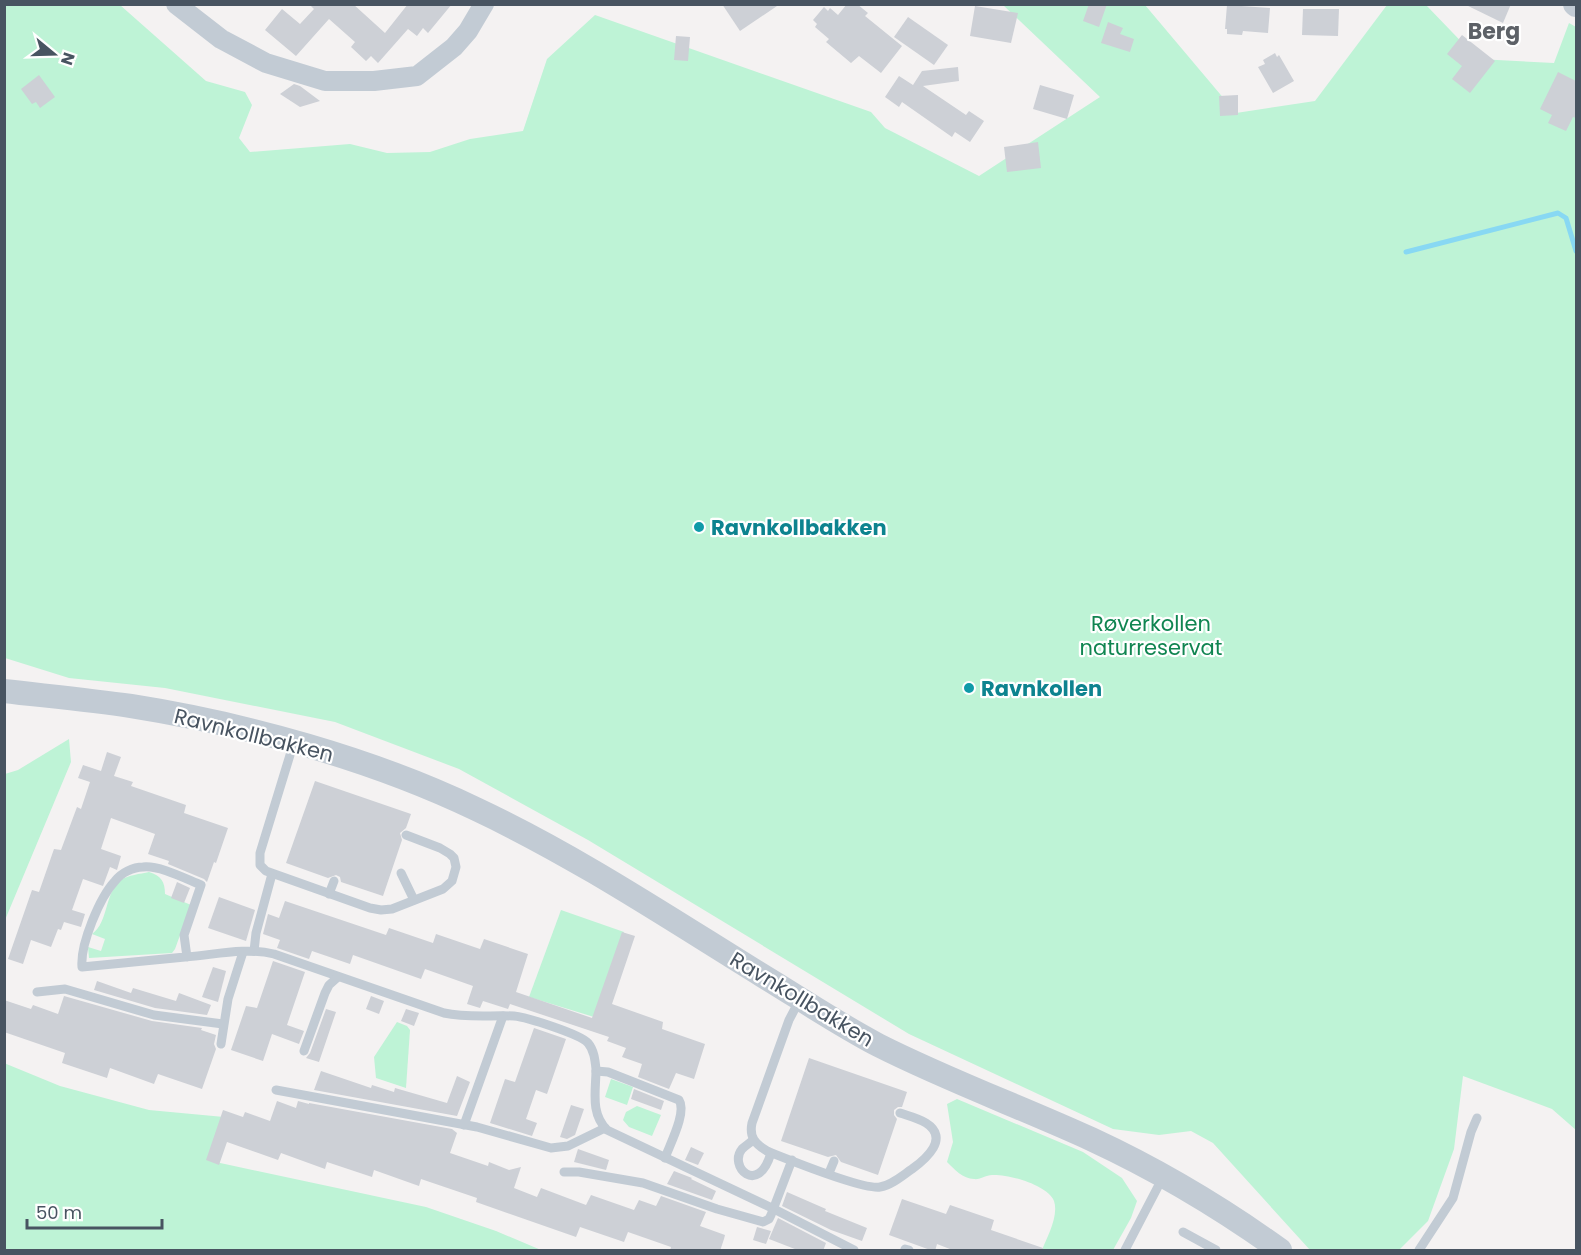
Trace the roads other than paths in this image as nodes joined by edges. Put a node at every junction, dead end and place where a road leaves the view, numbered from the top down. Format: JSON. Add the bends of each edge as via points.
{"nodes":[{"id":1,"x":176,"y":4,"type":"edge"},
{"id":2,"x":484,"y":4,"type":"edge"},
{"id":3,"x":4,"y":691,"type":"edge"},
{"id":4,"x":294,"y":742,"type":"junction"},
{"id":5,"x":406,"y":835,"type":"dead end"},
{"id":6,"x":401,"y":873,"type":"dead end"},
{"id":7,"x":272,"y":874,"type":"junction"},
{"id":8,"x":334,"y":881,"type":"dead end"},
{"id":9,"x":329,"y":894,"type":"junction"},
{"id":10,"x":414,"y":900,"type":"junction"},
{"id":11,"x":254,"y":951,"type":"junction"},
{"id":12,"x":243,"y":952,"type":"junction"},
{"id":13,"x":187,"y":957,"type":"junction"},
{"id":14,"x":339,"y":977,"type":"junction"},
{"id":15,"x":37,"y":992,"type":"dead end"},
{"id":16,"x":800,"y":999,"type":"junction"},
{"id":17,"x":503,"y":1016,"type":"junction"},
{"id":18,"x":223,"y":1024,"type":"junction"},
{"id":19,"x":221,"y":1044,"type":"dead end"},
{"id":20,"x":304,"y":1051,"type":"dead end"},
{"id":21,"x":596,"y":1071,"type":"junction"},
{"id":22,"x":276,"y":1090,"type":"dead end"},
{"id":23,"x":900,"y":1113,"type":"dead end"},
{"id":24,"x":1476,"y":1118,"type":"dead end"},
{"id":25,"x":464,"y":1125,"type":"junction"},
{"id":26,"x":605,"y":1128,"type":"junction"},
{"id":27,"x":753,"y":1140,"type":"junction"},
{"id":28,"x":771,"y":1153,"type":"junction"},
{"id":29,"x":665,"y":1158,"type":"junction"},
{"id":30,"x":792,"y":1160,"type":"junction"},
{"id":31,"x":834,"y":1161,"type":"dead end"},
{"id":32,"x":564,"y":1172,"type":"dead end"},
{"id":33,"x":829,"y":1173,"type":"junction"},
{"id":34,"x":1164,"y":1175,"type":"junction"},
{"id":35,"x":774,"y":1209,"type":"junction"},
{"id":36,"x":1183,"y":1232,"type":"dead end"},
{"id":37,"x":854,"y":1251,"type":"edge"},
{"id":38,"x":1125,"y":1251,"type":"edge"},
{"id":39,"x":1216,"y":1251,"type":"edge"},
{"id":40,"x":1280,"y":1251,"type":"edge"},
{"id":41,"x":1419,"y":1251,"type":"edge"}],
"edges":[{"from":1,"to":2,"type":"street","via":[[221,39],[266,63],[325,81],[417,76],[454,47]]},
{"from":3,"to":4,"type":"street","name":"Ravnkollbakken","via":[[141,708]]},
{"from":4,"to":7,"type":"lane","via":[[260,853],[261,867]]},
{"from":4,"to":16,"type":"street","name":"Ravnkollbakken","via":[[396,775],[476,808],[588,869]]},
{"from":5,"to":10,"type":"lane","via":[[446,851],[454,858],[456,867],[448,886]]},
{"from":6,"to":10,"type":"lane"},
{"from":7,"to":9,"type":"lane"},
{"from":7,"to":11,"type":"lane"},
{"from":8,"to":9,"type":"lane"},
{"from":9,"to":10,"type":"lane","via":[[381,910]]},
{"from":11,"to":12,"type":"lane"},
{"from":11,"to":14,"type":"lane"},
{"from":12,"to":13,"type":"lane"},
{"from":12,"to":18,"type":"lane"},
{"from":13,"to":13,"type":"lane","via":[[184,935],[201,885],[145,866],[127,871],[110,887],[87,934],[81,957],[82,967]]},
{"from":14,"to":17,"type":"lane","via":[[444,1013]]},
{"from":14,"to":20,"type":"lane","via":[[325,993]]},
{"from":15,"to":18,"type":"lane","via":[[65,989],[154,1015]]},
{"from":16,"to":27,"type":"lane","via":[[753,1123]]},
{"from":16,"to":34,"type":"street","name":"Ravnkollbakken","via":[[881,1047],[1094,1140]]},
{"from":17,"to":21,"type":"lane","via":[[523,1017],[585,1040],[594,1053]]},
{"from":17,"to":25,"type":"lane"},
{"from":18,"to":19,"type":"lane"},
{"from":21,"to":26,"type":"lane","via":[[595,1108]]},
{"from":21,"to":29,"type":"lane","via":[[608,1072],[679,1100],[681,1114]]},
{"from":22,"to":25,"type":"lane"},
{"from":23,"to":33,"type":"lane","via":[[932,1128],[936,1143],[927,1158],[881,1187]]},
{"from":24,"to":41,"type":"lane","via":[[1453,1198]]},
{"from":25,"to":26,"type":"lane","via":[[557,1149]]},
{"from":26,"to":29,"type":"lane"},
{"from":27,"to":28,"type":"lane"},
{"from":27,"to":28,"type":"lane","via":[[740,1154],[739,1164],[744,1172],[761,1173]]},
{"from":28,"to":30,"type":"lane"},
{"from":29,"to":35,"type":"lane"},
{"from":30,"to":33,"type":"lane"},
{"from":30,"to":35,"type":"lane"},
{"from":31,"to":33,"type":"lane"},
{"from":32,"to":35,"type":"lane","via":[[643,1183],[760,1222],[769,1219]]},
{"from":34,"to":38,"type":"lane"},
{"from":34,"to":40,"type":"street","name":"Ravnkollbakken"},
{"from":35,"to":37,"type":"lane"},
{"from":36,"to":39,"type":"lane"}]}
